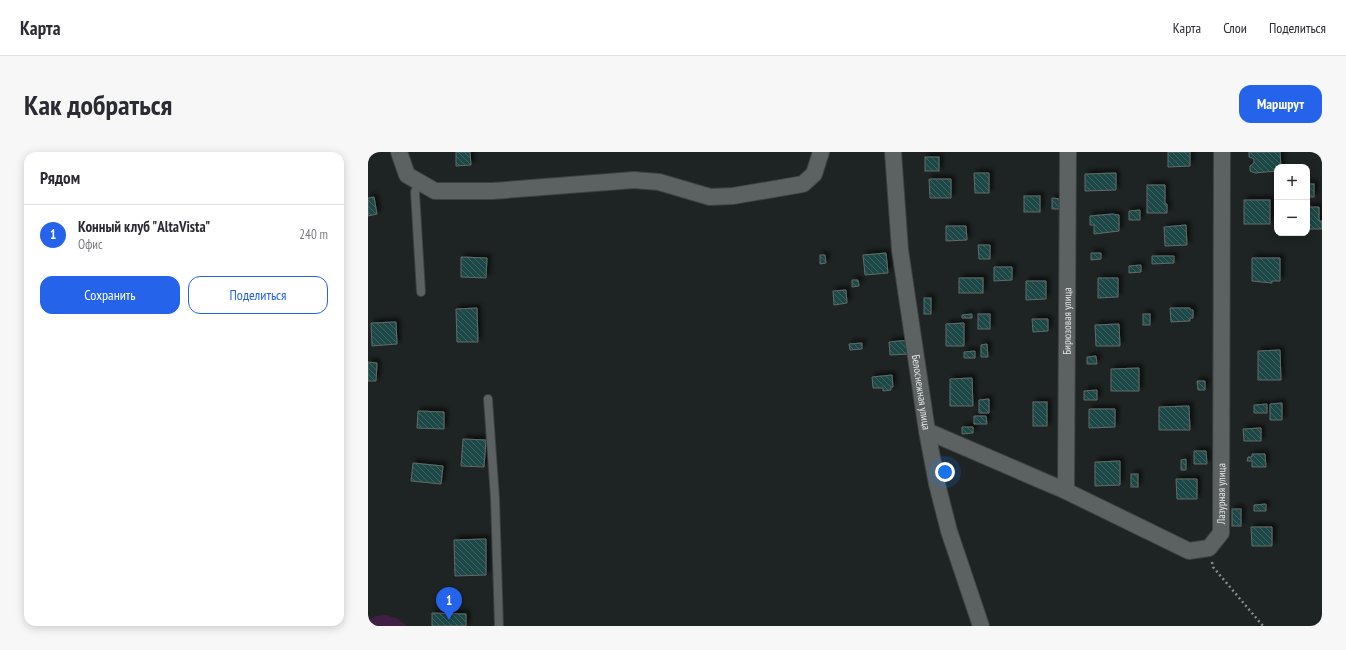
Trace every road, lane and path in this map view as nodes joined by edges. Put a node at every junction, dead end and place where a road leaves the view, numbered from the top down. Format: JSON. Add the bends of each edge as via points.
{"nodes":[{"id":1,"x":399,"y":152,"type":"edge"},
{"id":2,"x":821,"y":152,"type":"edge"},
{"id":3,"x":893,"y":152,"type":"edge"},
{"id":4,"x":1068,"y":152,"type":"edge"},
{"id":5,"x":1222,"y":152,"type":"edge"},
{"id":6,"x":419,"y":182,"type":"junction"},
{"id":7,"x":421,"y":292,"type":"dead end"},
{"id":8,"x":488,"y":400,"type":"dead end"},
{"id":9,"x":927,"y":431,"type":"junction"},
{"id":10,"x":1066,"y":491,"type":"junction"},
{"id":11,"x":1209,"y":548,"type":"junction"},
{"id":12,"x":499,"y":626,"type":"edge"},
{"id":13,"x":982,"y":626,"type":"edge"},
{"id":14,"x":1263,"y":626,"type":"edge"}],
"edges":[{"from":1,"to":6,"type":"street","via":[[407,175]]},
{"from":2,"to":6,"type":"street","via":[[814,174],[803,184],[733,196],[710,197],[659,182],[634,180],[465,192],[435,191]]},
{"from":3,"to":9,"type":"street","name":"Белоснежная улица","via":[[900,250]]},
{"from":4,"to":10,"type":"street","name":"Бирюзовая улица"},
{"from":5,"to":11,"type":"street","name":"Лазурная улица","via":[[1221,533]]},
{"from":6,"to":7,"type":"lane","via":[[415,192]]},
{"from":8,"to":12,"type":"lane","via":[[495,498]]},
{"from":9,"to":10,"type":"street"},
{"from":9,"to":13,"type":"street","name":"Белоснежная улица","via":[[949,531]]},
{"from":10,"to":11,"type":"street","via":[[1189,551]]},
{"from":11,"to":14,"type":"path","via":[[1213,567]]}]}
